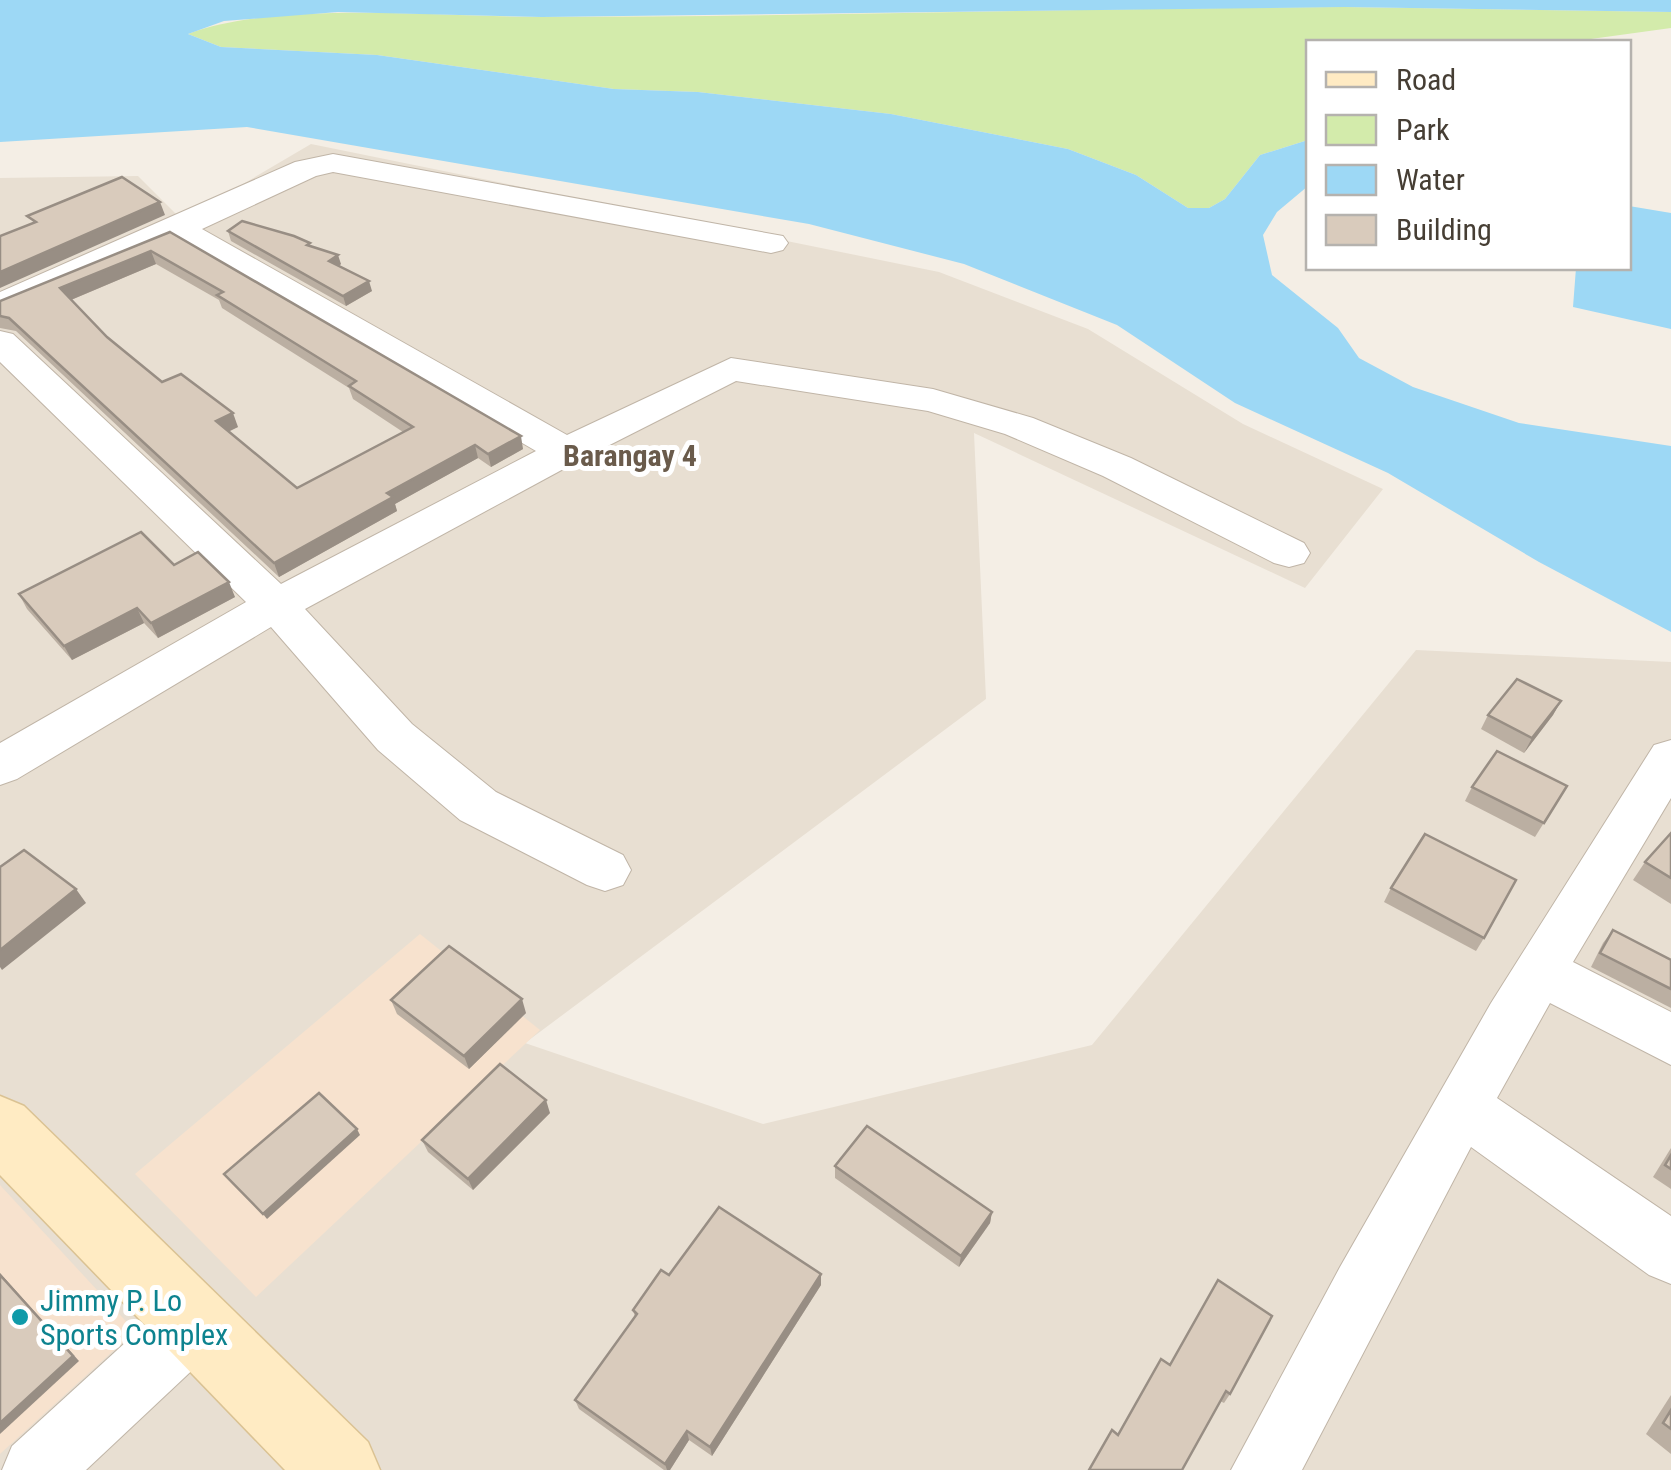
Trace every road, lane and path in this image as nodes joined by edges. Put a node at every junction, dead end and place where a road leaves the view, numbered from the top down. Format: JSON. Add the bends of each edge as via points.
{"nodes":[{"id":1,"x":176,"y":228,"type":"junction"},
{"id":2,"x":771,"y":243,"type":"dead end"},
{"id":3,"x":0,"y":305,"type":"edge"},
{"id":4,"x":0,"y":342,"type":"edge"},
{"id":5,"x":566,"y":451,"type":"junction"},
{"id":6,"x":1288,"y":552,"type":"dead end"},
{"id":7,"x":276,"y":605,"type":"junction"},
{"id":8,"x":1671,"y":758,"type":"edge"},
{"id":9,"x":0,"y":766,"type":"edge"},
{"id":10,"x":1655,"y":816,"type":"edge"},
{"id":11,"x":605,"y":870,"type":"dead end"},
{"id":12,"x":1541,"y":972,"type":"junction"},
{"id":13,"x":1671,"y":1040,"type":"edge"},
{"id":14,"x":1463,"y":1108,"type":"junction"},
{"id":15,"x":0,"y":1128,"type":"edge"},
{"id":16,"x":1671,"y":1252,"type":"edge"},
{"id":17,"x":195,"y":1323,"type":"junction"},
{"id":18,"x":36,"y":1470,"type":"edge"},
{"id":19,"x":340,"y":1470,"type":"edge"},
{"id":20,"x":1266,"y":1470,"type":"edge"}],
"edges":[{"from":1,"to":2,"type":"street","via":[[306,168],[333,164]]},
{"from":1,"to":3,"type":"street"},
{"from":1,"to":5,"type":"street"},
{"from":4,"to":7,"type":"street"},
{"from":5,"to":6,"type":"street","via":[[731,369],[784,376],[933,400],[1018,426],[1118,467]]},
{"from":5,"to":7,"type":"street"},
{"from":7,"to":9,"type":"street"},
{"from":7,"to":11,"type":"street","via":[[395,737],[478,806]]},
{"from":8,"to":10,"type":"street"},
{"from":10,"to":12,"type":"street"},
{"from":12,"to":13,"type":"street"},
{"from":12,"to":14,"type":"street"},
{"from":14,"to":16,"type":"street"},
{"from":14,"to":20,"type":"street"},
{"from":15,"to":17,"type":"main road"},
{"from":17,"to":18,"type":"street"},
{"from":17,"to":19,"type":"main road"}]}
